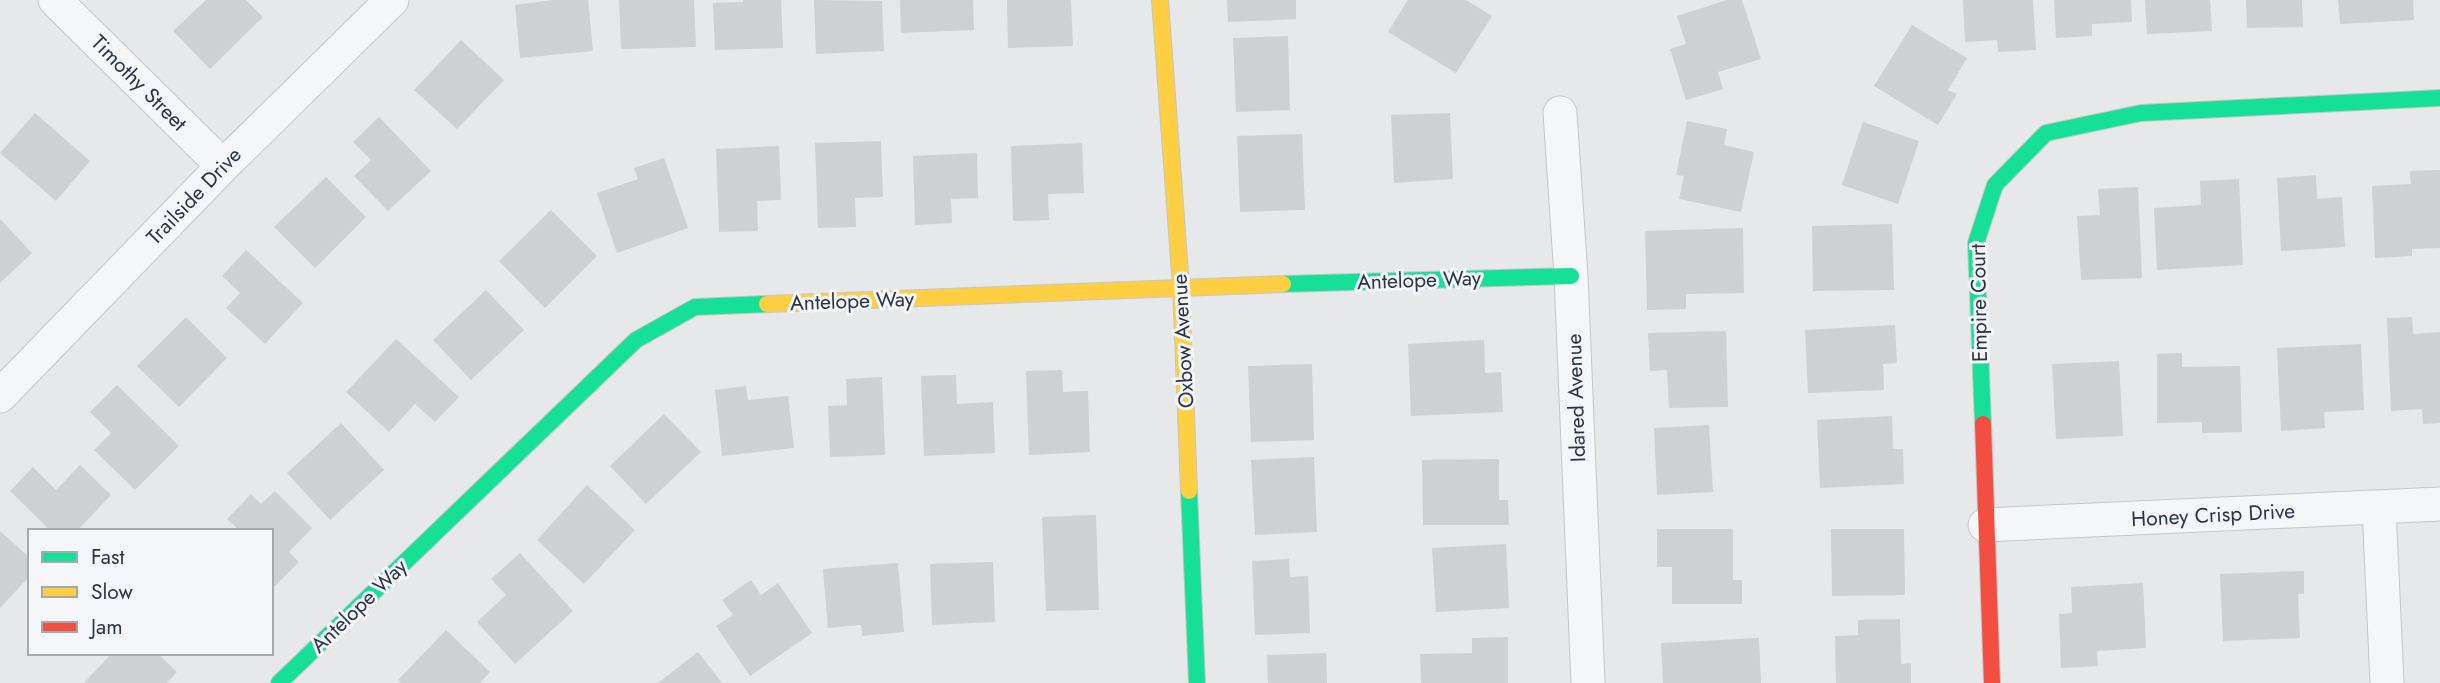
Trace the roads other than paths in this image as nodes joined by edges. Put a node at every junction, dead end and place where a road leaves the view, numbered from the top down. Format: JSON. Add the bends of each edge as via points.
{"nodes":[{"id":1,"x":55,"y":0,"type":"edge"},
{"id":2,"x":392,"y":0,"type":"edge"},
{"id":3,"x":1160,"y":0,"type":"edge"},
{"id":4,"x":2440,"y":98,"type":"edge"},
{"id":5,"x":1560,"y":113,"type":"dead end"},
{"id":6,"x":223,"y":166,"type":"junction"},
{"id":7,"x":1571,"y":276,"type":"junction"},
{"id":8,"x":1181,"y":287,"type":"junction"},
{"id":9,"x":0,"y":396,"type":"edge"},
{"id":10,"x":2440,"y":504,"type":"edge"},
{"id":11,"x":2379,"y":507,"type":"junction"},
{"id":12,"x":1986,"y":525,"type":"junction"},
{"id":13,"x":279,"y":683,"type":"edge"},
{"id":14,"x":1197,"y":683,"type":"edge"},
{"id":15,"x":1588,"y":683,"type":"edge"},
{"id":16,"x":1992,"y":683,"type":"edge"},
{"id":17,"x":2387,"y":683,"type":"edge"}],
"edges":[{"from":1,"to":6,"type":"street","name":"Timothy Street"},
{"from":2,"to":6,"type":"street","name":"Trailside Drive"},
{"from":3,"to":8,"type":"street","name":"Oxbow Avenue"},
{"from":4,"to":12,"type":"street","name":"Empire Court","via":[[2141,113],[2046,133],[1995,184],[1976,243]]},
{"from":5,"to":7,"type":"street","name":"Idared Avenue"},
{"from":6,"to":9,"type":"street","name":"Trailside Drive"},
{"from":7,"to":8,"type":"street","name":"Antelope Way"},
{"from":7,"to":15,"type":"street","name":"Idared Avenue"},
{"from":8,"to":13,"type":"street","name":"Antelope Way","via":[[695,307],[636,340]]},
{"from":8,"to":14,"type":"street","name":"Oxbow Avenue"},
{"from":10,"to":11,"type":"street","name":"Honey Crisp Drive"},
{"from":11,"to":12,"type":"street","name":"Honey Crisp Drive"},
{"from":11,"to":17,"type":"street"},
{"from":12,"to":16,"type":"street","name":"Empire Court"}]}
